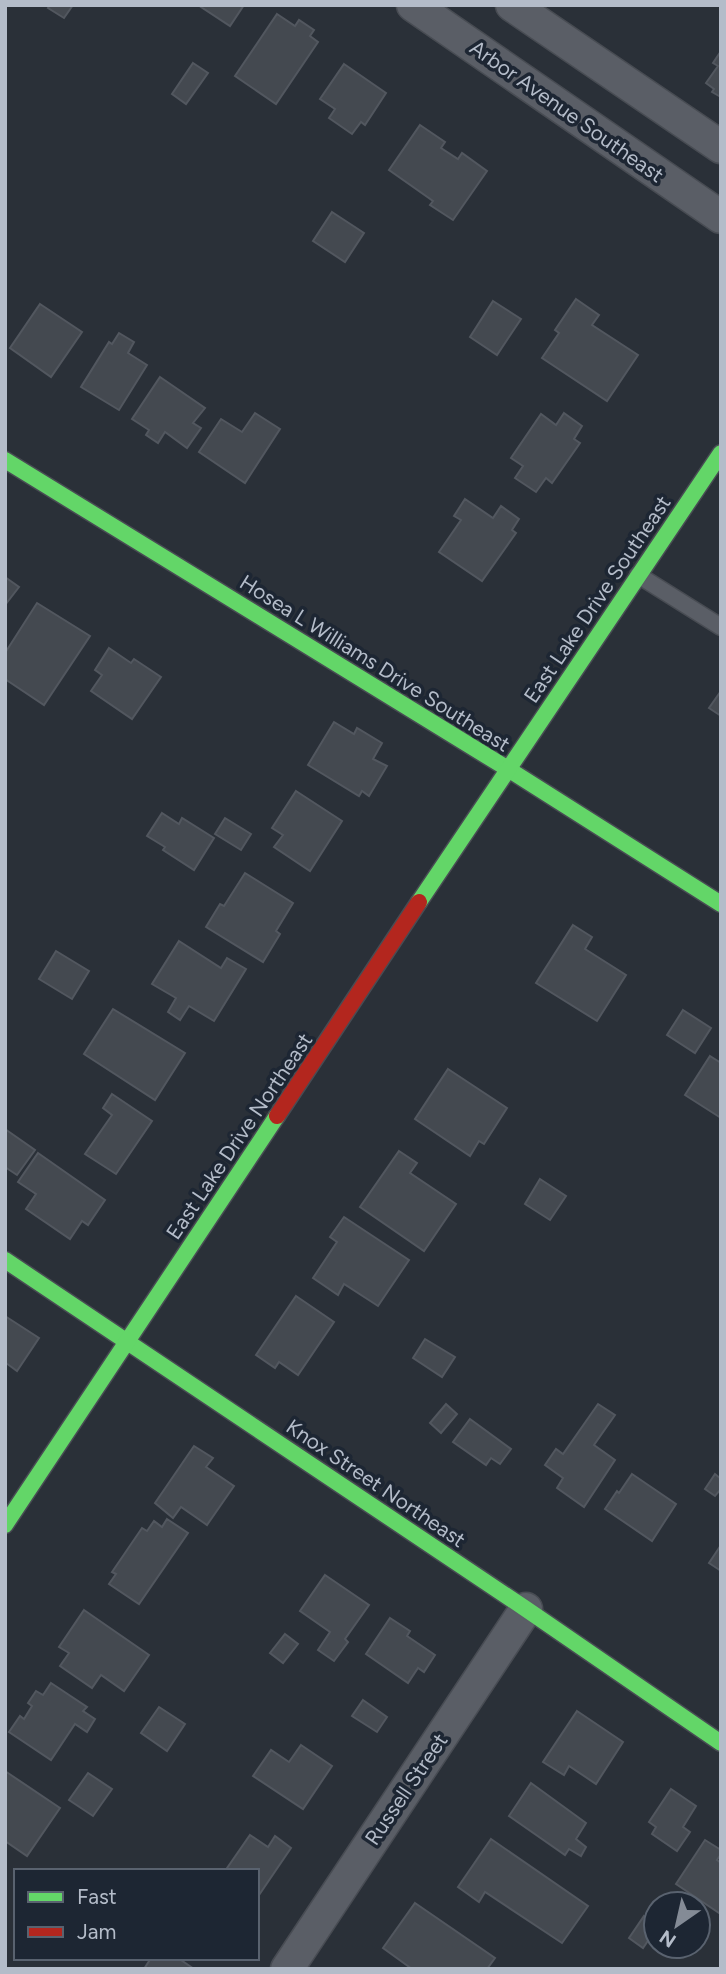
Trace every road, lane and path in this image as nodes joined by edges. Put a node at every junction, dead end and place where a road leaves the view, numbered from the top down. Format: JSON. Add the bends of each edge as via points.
{"nodes":[{"id":1,"x":413,"y":5,"type":"edge"},
{"id":2,"x":512,"y":5,"type":"edge"},
{"id":3,"x":721,"y":147,"type":"edge"},
{"id":4,"x":721,"y":216,"type":"edge"},
{"id":5,"x":721,"y":453,"type":"edge"},
{"id":6,"x":5,"y":460,"type":"edge"},
{"id":7,"x":638,"y":576,"type":"junction"},
{"id":8,"x":721,"y":627,"type":"edge"},
{"id":9,"x":508,"y":769,"type":"junction"},
{"id":10,"x":721,"y":904,"type":"edge"},
{"id":11,"x":5,"y":1260,"type":"edge"},
{"id":12,"x":127,"y":1342,"type":"junction"},
{"id":13,"x":5,"y":1525,"type":"edge"},
{"id":14,"x":526,"y":1609,"type":"junction"},
{"id":15,"x":721,"y":1744,"type":"edge"},
{"id":16,"x":287,"y":1969,"type":"edge"}],
"edges":[{"from":1,"to":4,"type":"street","name":"Arbor Avenue Southeast"},
{"from":2,"to":3,"type":"street"},
{"from":5,"to":7,"type":"street","name":"East Lake Drive Southeast"},
{"from":6,"to":9,"type":"street","name":"Hosea L Williams Drive Southeast"},
{"from":7,"to":8,"type":"lane"},
{"from":7,"to":9,"type":"street","name":"East Lake Drive Southeast"},
{"from":9,"to":10,"type":"street","name":"Hosea L Williams Drive Southeast"},
{"from":9,"to":12,"type":"street","name":"East Lake Drive Northeast"},
{"from":11,"to":12,"type":"street","name":"Knox Street Northeast"},
{"from":12,"to":13,"type":"street","name":"East Lake Drive Northeast"},
{"from":12,"to":14,"type":"street","name":"Knox Street Northeast"},
{"from":14,"to":15,"type":"street","name":"Knox Street Northeast"},
{"from":14,"to":16,"type":"street","name":"Russell Street"}]}
